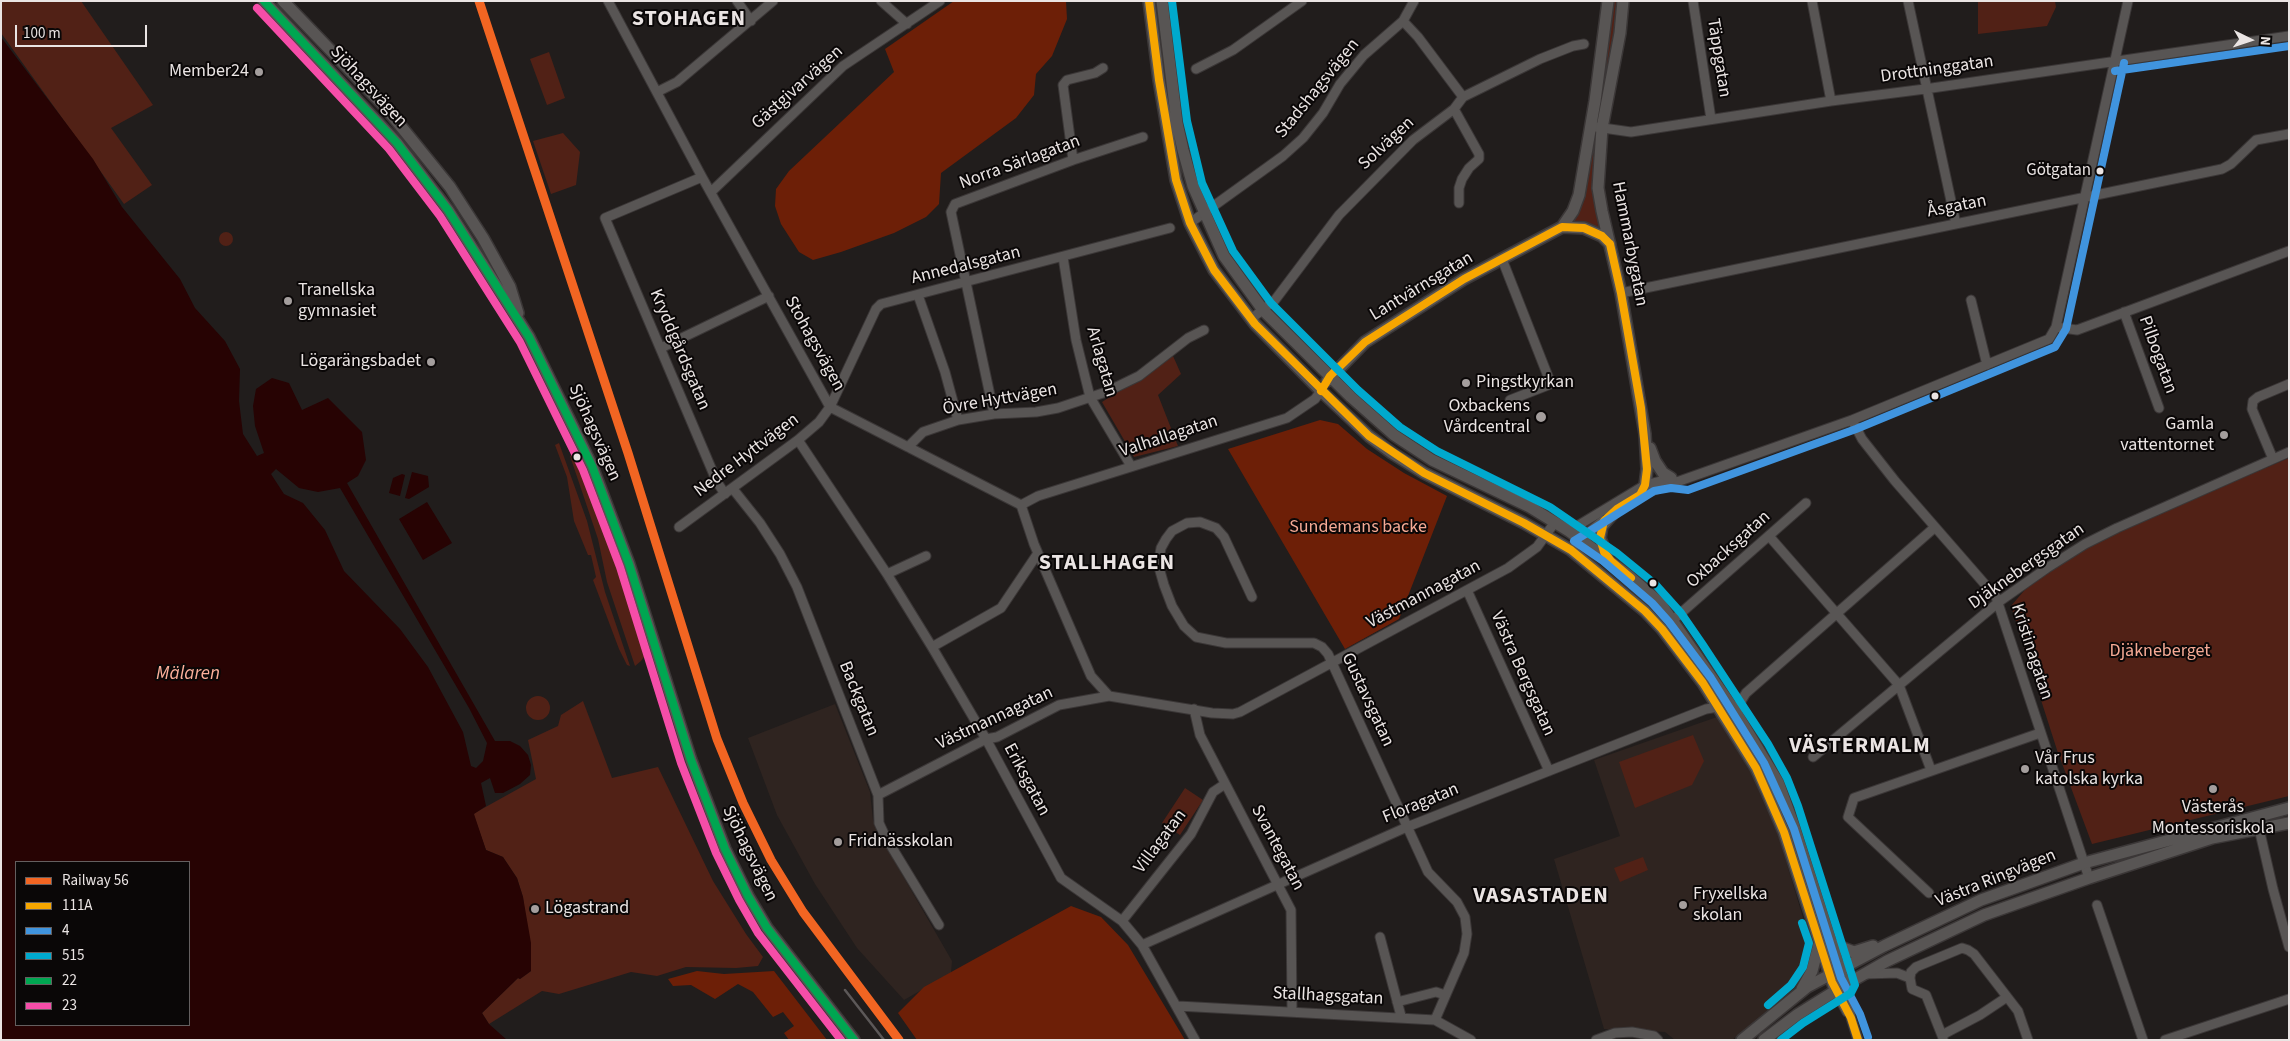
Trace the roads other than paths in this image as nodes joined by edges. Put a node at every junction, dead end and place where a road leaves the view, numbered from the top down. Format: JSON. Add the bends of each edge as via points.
{"nodes":[{"id":1,"x":264,"y":1,"type":"edge"},
{"id":2,"x":283,"y":1,"type":"edge"},
{"id":3,"x":608,"y":1,"type":"edge"},
{"id":4,"x":737,"y":1,"type":"edge"},
{"id":5,"x":773,"y":1,"type":"edge"},
{"id":6,"x":881,"y":1,"type":"edge"},
{"id":7,"x":940,"y":1,"type":"edge"},
{"id":8,"x":1149,"y":1,"type":"edge"},
{"id":9,"x":1162,"y":1,"type":"edge"},
{"id":10,"x":1302,"y":1,"type":"edge"},
{"id":11,"x":1414,"y":1,"type":"edge"},
{"id":12,"x":1608,"y":1,"type":"edge"},
{"id":13,"x":1623,"y":1,"type":"edge"},
{"id":14,"x":1693,"y":1,"type":"edge"},
{"id":15,"x":1812,"y":1,"type":"edge"},
{"id":16,"x":1908,"y":1,"type":"edge"},
{"id":17,"x":2128,"y":1,"type":"edge"},
{"id":18,"x":751,"y":21,"type":"junction"},
{"id":19,"x":1403,"y":21,"type":"junction"},
{"id":20,"x":907,"y":24,"type":"junction"},
{"id":21,"x":2289,"y":36,"type":"edge"},
{"id":22,"x":1584,"y":44,"type":"dead end"},
{"id":23,"x":2114,"y":61,"type":"junction"},
{"id":24,"x":344,"y":64,"type":"junction"},
{"id":25,"x":1103,"y":68,"type":"dead end"},
{"id":26,"x":1196,"y":69,"type":"dead end"},
{"id":27,"x":1926,"y":89,"type":"junction"},
{"id":28,"x":657,"y":92,"type":"junction"},
{"id":29,"x":1463,"y":97,"type":"junction"},
{"id":30,"x":1831,"y":101,"type":"junction"},
{"id":31,"x":1454,"y":109,"type":"junction"},
{"id":32,"x":1711,"y":119,"type":"junction"},
{"id":33,"x":1597,"y":127,"type":"junction"},
{"id":34,"x":2289,"y":134,"type":"edge"},
{"id":35,"x":1143,"y":137,"type":"dead end"},
{"id":36,"x":397,"y":143,"type":"junction"},
{"id":37,"x":1073,"y":160,"type":"junction"},
{"id":38,"x":430,"y":161,"type":"junction"},
{"id":39,"x":702,"y":177,"type":"junction"},
{"id":40,"x":711,"y":192,"type":"junction"},
{"id":41,"x":2084,"y":198,"type":"junction"},
{"id":42,"x":1459,"y":203,"type":"dead end"},
{"id":43,"x":1204,"y":213,"type":"junction"},
{"id":44,"x":1190,"y":223,"type":"junction"},
{"id":45,"x":1956,"y":224,"type":"junction"},
{"id":46,"x":1562,"y":227,"type":"junction"},
{"id":47,"x":1170,"y":228,"type":"dead end"},
{"id":48,"x":1610,"y":244,"type":"junction"},
{"id":49,"x":2289,"y":250,"type":"edge"},
{"id":50,"x":1063,"y":257,"type":"junction"},
{"id":51,"x":1502,"y":259,"type":"junction"},
{"id":52,"x":966,"y":280,"type":"junction"},
{"id":53,"x":1621,"y":293,"type":"junction"},
{"id":54,"x":918,"y":295,"type":"junction"},
{"id":55,"x":769,"y":296,"type":"junction"},
{"id":56,"x":1971,"y":300,"type":"dead end"},
{"id":57,"x":1264,"y":310,"type":"junction"},
{"id":58,"x":2124,"y":312,"type":"junction"},
{"id":59,"x":1251,"y":319,"type":"junction"},
{"id":60,"x":523,"y":327,"type":"junction"},
{"id":61,"x":2056,"y":327,"type":"junction"},
{"id":62,"x":1204,"y":330,"type":"dead end"},
{"id":63,"x":661,"y":348,"type":"junction"},
{"id":64,"x":1987,"y":365,"type":"junction"},
{"id":65,"x":1330,"y":376,"type":"junction"},
{"id":66,"x":2289,"y":384,"type":"edge"},
{"id":67,"x":1321,"y":391,"type":"junction"},
{"id":68,"x":1090,"y":397,"type":"junction"},
{"id":69,"x":1510,"y":400,"type":"dead end"},
{"id":70,"x":830,"y":407,"type":"junction"},
{"id":71,"x":2159,"y":408,"type":"dead end"},
{"id":72,"x":994,"y":414,"type":"junction"},
{"id":73,"x":958,"y":420,"type":"junction"},
{"id":74,"x":1852,"y":420,"type":"junction"},
{"id":75,"x":1645,"y":434,"type":"junction"},
{"id":76,"x":798,"y":440,"type":"junction"},
{"id":77,"x":908,"y":447,"type":"junction"},
{"id":78,"x":2289,"y":452,"type":"edge"},
{"id":79,"x":2273,"y":459,"type":"junction"},
{"id":80,"x":1131,"y":466,"type":"junction"},
{"id":81,"x":1671,"y":478,"type":"junction"},
{"id":82,"x":1685,"y":481,"type":"junction"},
{"id":83,"x":733,"y":488,"type":"junction"},
{"id":84,"x":1642,"y":490,"type":"junction"},
{"id":85,"x":724,"y":494,"type":"junction"},
{"id":86,"x":1806,"y":503,"type":"dead end"},
{"id":87,"x":1021,"y":505,"type":"junction"},
{"id":88,"x":1604,"y":521,"type":"junction"},
{"id":89,"x":1555,"y":522,"type":"junction"},
{"id":90,"x":680,"y":527,"type":"dead end"},
{"id":91,"x":1934,"y":528,"type":"junction"},
{"id":92,"x":1569,"y":531,"type":"junction"},
{"id":93,"x":1546,"y":536,"type":"junction"},
{"id":94,"x":1770,"y":536,"type":"junction"},
{"id":95,"x":1580,"y":539,"type":"junction"},
{"id":96,"x":1561,"y":544,"type":"junction"},
{"id":97,"x":1571,"y":550,"type":"junction"},
{"id":98,"x":1038,"y":554,"type":"junction"},
{"id":99,"x":926,"y":556,"type":"dead end"},
{"id":100,"x":1611,"y":561,"type":"junction"},
{"id":101,"x":887,"y":574,"type":"junction"},
{"id":102,"x":1467,"y":590,"type":"junction"},
{"id":103,"x":1252,"y":597,"type":"dead end"},
{"id":104,"x":1997,"y":603,"type":"junction"},
{"id":105,"x":1836,"y":614,"type":"junction"},
{"id":106,"x":1673,"y":620,"type":"junction"},
{"id":107,"x":932,"y":647,"type":"junction"},
{"id":108,"x":1333,"y":663,"type":"junction"},
{"id":109,"x":1899,"y":685,"type":"junction"},
{"id":110,"x":1108,"y":696,"type":"junction"},
{"id":111,"x":1718,"y":707,"type":"junction"},
{"id":112,"x":1194,"y":709,"type":"junction"},
{"id":113,"x":1737,"y":714,"type":"junction"},
{"id":114,"x":2040,"y":732,"type":"junction"},
{"id":115,"x":986,"y":739,"type":"junction"},
{"id":116,"x":1813,"y":757,"type":"dead end"},
{"id":117,"x":1931,"y":770,"type":"junction"},
{"id":118,"x":1549,"y":771,"type":"junction"},
{"id":119,"x":1225,"y":784,"type":"junction"},
{"id":120,"x":878,"y":795,"type":"junction"},
{"id":121,"x":2289,"y":808,"type":"edge"},
{"id":122,"x":2256,"y":816,"type":"junction"},
{"id":123,"x":2289,"y":823,"type":"edge"},
{"id":124,"x":1407,"y":827,"type":"junction"},
{"id":125,"x":2260,"y":830,"type":"junction"},
{"id":126,"x":2084,"y":863,"type":"junction"},
{"id":127,"x":2089,"y":878,"type":"junction"},
{"id":128,"x":1277,"y":885,"type":"junction"},
{"id":129,"x":1929,"y":892,"type":"dead end"},
{"id":130,"x":2097,"y":905,"type":"dead end"},
{"id":131,"x":1122,"y":921,"type":"junction"},
{"id":132,"x":939,"y":925,"type":"dead end"},
{"id":133,"x":1380,"y":937,"type":"dead end"},
{"id":134,"x":1819,"y":942,"type":"junction"},
{"id":135,"x":1832,"y":944,"type":"junction"},
{"id":136,"x":1142,"y":945,"type":"junction"},
{"id":137,"x":1884,"y":946,"type":"junction"},
{"id":138,"x":2289,"y":947,"type":"edge"},
{"id":139,"x":1866,"y":974,"type":"junction"},
{"id":140,"x":1910,"y":978,"type":"junction"},
{"id":141,"x":1836,"y":980,"type":"junction"},
{"id":142,"x":1799,"y":992,"type":"junction"},
{"id":143,"x":1445,"y":996,"type":"junction"},
{"id":144,"x":2007,"y":997,"type":"junction"},
{"id":145,"x":2289,"y":999,"type":"edge"},
{"id":146,"x":1397,"y":1002,"type":"junction"},
{"id":147,"x":1178,"y":1006,"type":"junction"},
{"id":148,"x":1292,"y":1011,"type":"junction"},
{"id":149,"x":1401,"y":1016,"type":"junction"},
{"id":150,"x":1435,"y":1020,"type":"junction"},
{"id":151,"x":1943,"y":1037,"type":"edge"},
{"id":152,"x":854,"y":1040,"type":"edge"},
{"id":153,"x":1195,"y":1040,"type":"edge"},
{"id":154,"x":1471,"y":1040,"type":"edge"},
{"id":155,"x":1596,"y":1040,"type":"edge"},
{"id":156,"x":1658,"y":1040,"type":"edge"},
{"id":157,"x":1742,"y":1040,"type":"edge"},
{"id":158,"x":1764,"y":1040,"type":"edge"},
{"id":159,"x":1858,"y":1040,"type":"edge"},
{"id":160,"x":2028,"y":1040,"type":"edge"},
{"id":161,"x":2143,"y":1040,"type":"edge"},
{"id":162,"x":2166,"y":1040,"type":"edge"}],
"edges":[{"from":1,"to":36,"type":"main road","name":"Sjöhagsvägen"},
{"from":2,"to":24,"type":"main road","name":"Sjöhagsvägen"},
{"from":3,"to":28,"type":"street","name":"Stohagsvägen"},
{"from":4,"to":18,"type":"street"},
{"from":5,"to":18,"type":"street"},
{"from":6,"to":20,"type":"street"},
{"from":7,"to":20,"type":"street","name":"Gästgivarvägen"},
{"from":8,"to":44,"type":"main road","via":[[1170,149]]},
{"from":9,"to":43,"type":"main road","via":[[1177,122],[1193,186]]},
{"from":10,"to":26,"type":"street","via":[[1233,50]]},
{"from":11,"to":19,"type":"street","name":"Stadshagsvägen"},
{"from":12,"to":33,"type":"main road","name":"Hammarbygatan"},
{"from":13,"to":33,"type":"main road","name":"Hammarbygatan","via":[[1620,33]]},
{"from":14,"to":32,"type":"street","name":"Täppgatan"},
{"from":15,"to":30,"type":"street"},
{"from":16,"to":27,"type":"street"},
{"from":17,"to":23,"type":"street"},
{"from":18,"to":28,"type":"street","via":[[677,82]]},
{"from":19,"to":29,"type":"street"},
{"from":19,"to":43,"type":"street","name":"Stadshagsvägen","via":[[1364,55],[1340,84],[1323,113],[1293,148]]},
{"from":20,"to":40,"type":"street","name":"Gästgivarvägen","via":[[843,66]]},
{"from":21,"to":23,"type":"street","name":"Drottninggatan"},
{"from":22,"to":29,"type":"street","name":"Solvägen","via":[[1540,59]]},
{"from":23,"to":27,"type":"street","name":"Drottninggatan"},
{"from":23,"to":41,"type":"street"},
{"from":24,"to":36,"type":"main road","via":[[359,91],[393,131]]},
{"from":24,"to":38,"type":"main road","name":"Sjöhagsvägen"},
{"from":25,"to":37,"type":"street","via":[[1067,80],[1063,85]]},
{"from":27,"to":30,"type":"street","name":"Drottninggatan"},
{"from":27,"to":45,"type":"street"},
{"from":28,"to":39,"type":"street","name":"Stohagsvägen"},
{"from":29,"to":31,"type":"street","name":"Solvägen"},
{"from":30,"to":32,"type":"street","name":"Drottninggatan"},
{"from":31,"to":42,"type":"street","via":[[1479,154],[1479,159],[1462,179]]},
{"from":31,"to":57,"type":"street","name":"Solvägen","via":[[1413,140],[1352,201]]},
{"from":32,"to":33,"type":"street","name":"Drottninggatan","via":[[1631,132]]},
{"from":33,"to":46,"type":"main road","name":"Hammarbygatan","via":[[1579,195]]},
{"from":33,"to":48,"type":"main road","name":"Hammarbygatan","via":[[1598,188]]},
{"from":34,"to":41,"type":"street","name":"Åsgatan","via":[[2256,140],[2222,169]]},
{"from":35,"to":37,"type":"street","name":"Norra Särlagatan"},
{"from":36,"to":38,"type":"main road","via":[[408,146]]},
{"from":36,"to":60,"type":"main road","name":"Sjöhagsvägen","via":[[448,210]]},
{"from":37,"to":52,"type":"street","name":"Norra Särlagatan","via":[[955,204],[951,212]]},
{"from":38,"to":60,"type":"main road","name":"Sjöhagsvägen","via":[[483,238],[510,287]]},
{"from":39,"to":40,"type":"street","name":"Stohagsvägen"},
{"from":39,"to":63,"type":"street","name":"Kryddgårdsgatan","via":[[605,218]]},
{"from":40,"to":55,"type":"street","name":"Stohagsvägen"},
{"from":41,"to":45,"type":"street","name":"Åsgatan"},
{"from":41,"to":61,"type":"street"},
{"from":43,"to":44,"type":"street","name":"Stadshagsvägen"},
{"from":43,"to":57,"type":"main road","via":[[1224,256]]},
{"from":44,"to":59,"type":"main road","via":[[1214,270]]},
{"from":45,"to":53,"type":"street","name":"Åsgatan"},
{"from":46,"to":48,"type":"main road","via":[[1584,228],[1602,236]]},
{"from":46,"to":51,"type":"main road","name":"Lantvärnsgatan"},
{"from":47,"to":50,"type":"street","name":"Annedalsgatan"},
{"from":48,"to":53,"type":"main road","name":"Hammarbygatan"},
{"from":49,"to":58,"type":"street"},
{"from":50,"to":52,"type":"street","name":"Annedalsgatan","via":[[982,279]]},
{"from":50,"to":68,"type":"street","name":"Arlagatan","via":[[1076,340]]},
{"from":51,"to":65,"type":"main road","name":"Lantvärnsgatan","via":[[1365,342]]},
{"from":51,"to":69,"type":"street","via":[[1551,384]]},
{"from":52,"to":54,"type":"street","name":"Annedalsgatan"},
{"from":52,"to":72,"type":"street","name":"Norra Särlagatan"},
{"from":53,"to":75,"type":"main road","name":"Hammarbygatan"},
{"from":54,"to":70,"type":"street","name":"Annedalsgatan","via":[[887,302],[876,309]]},
{"from":54,"to":73,"type":"street"},
{"from":55,"to":63,"type":"street"},
{"from":55,"to":70,"type":"street","name":"Stohagsvägen"},
{"from":56,"to":64,"type":"street"},
{"from":57,"to":59,"type":"street","name":"Solvägen"},
{"from":57,"to":65,"type":"main road"},
{"from":58,"to":61,"type":"street","via":[[2077,330]]},
{"from":58,"to":71,"type":"street","name":"Pilbogatan"},
{"from":59,"to":67,"type":"main road"},
{"from":60,"to":152,"type":"main road","name":"Sjöhagsvägen","via":[[592,466],[628,564],[694,768],[725,849],[767,928]]},
{"from":61,"to":64,"type":"street","via":[[2049,339]]},
{"from":62,"to":68,"type":"street","name":"Övre Hyttvägen","via":[[1188,338],[1139,376]]},
{"from":63,"to":85,"type":"street","name":"Kryddgårdsgatan"},
{"from":64,"to":74,"type":"street"},
{"from":65,"to":67,"type":"main road","name":"Lantvärnsgatan"},
{"from":65,"to":89,"type":"main road","via":[[1412,448]]},
{"from":66,"to":79,"type":"street","via":[[2253,401],[2252,409]]},
{"from":67,"to":80,"type":"street","name":"Valhallagatan","via":[[1316,399],[1287,418]]},
{"from":67,"to":93,"type":"main road","via":[[1392,453]]},
{"from":68,"to":72,"type":"street","name":"Övre Hyttvägen","via":[[1036,412]]},
{"from":68,"to":80,"type":"street","name":"Arlagatan"},
{"from":70,"to":76,"type":"street","name":"Nedre Hyttvägen","via":[[819,422]]},
{"from":70,"to":77,"type":"street","name":"Stohagsvägen"},
{"from":72,"to":73,"type":"street","name":"Övre Hyttvägen"},
{"from":73,"to":77,"type":"street","name":"Övre Hyttvägen","via":[[923,432]]},
{"from":74,"to":82,"type":"street"},
{"from":74,"to":91,"type":"street","name":"Kristinagatan","via":[[1862,439]]},
{"from":75,"to":81,"type":"main road","name":"Hammarbygatan","via":[[1655,461]]},
{"from":75,"to":84,"type":"main road","name":"Hammarbygatan","via":[[1648,455]]},
{"from":76,"to":83,"type":"street","name":"Nedre Hyttvägen"},
{"from":76,"to":101,"type":"street","name":"Eriksgatan"},
{"from":77,"to":87,"type":"street","name":"Stohagsvägen"},
{"from":78,"to":79,"type":"street","name":"Djäknebergsgatan"},
{"from":79,"to":104,"type":"street","name":"Djäknebergsgatan","via":[[2085,544]]},
{"from":80,"to":87,"type":"street","name":"Valhallagatan","via":[[1038,496]]},
{"from":81,"to":82,"type":"street"},
{"from":81,"to":84,"type":"street"},
{"from":82,"to":84,"type":"street"},
{"from":83,"to":85,"type":"street","name":"Nedre Hyttvägen"},
{"from":83,"to":120,"type":"street","name":"Backgatan","via":[[760,523],[797,587]]},
{"from":84,"to":88,"type":"main road"},
{"from":84,"to":92,"type":"street"},
{"from":85,"to":90,"type":"street","name":"Nedre Hyttvägen"},
{"from":86,"to":94,"type":"street","name":"Oxbacksgatan"},
{"from":87,"to":98,"type":"street"},
{"from":88,"to":95,"type":"main road"},
{"from":88,"to":100,"type":"main road","via":[[1600,538]]},
{"from":89,"to":92,"type":"main road"},
{"from":89,"to":93,"type":"street","name":"Västmannagatan"},
{"from":91,"to":104,"type":"street","name":"Kristinagatan","via":[[1996,597]]},
{"from":91,"to":105,"type":"street"},
{"from":92,"to":95,"type":"main road"},
{"from":92,"to":96,"type":"main road"},
{"from":93,"to":96,"type":"main road"},
{"from":93,"to":102,"type":"street","name":"Västmannagatan","via":[[1537,547],[1508,568]]},
{"from":94,"to":105,"type":"street"},
{"from":94,"to":106,"type":"street","name":"Oxbacksgatan"},
{"from":95,"to":97,"type":"main road"},
{"from":95,"to":100,"type":"main road"},
{"from":96,"to":97,"type":"main road"},
{"from":97,"to":111,"type":"main road","via":[[1645,611],[1674,645]]},
{"from":98,"to":107,"type":"street","via":[[1001,608]]},
{"from":98,"to":110,"type":"street","via":[[1091,676]]},
{"from":99,"to":101,"type":"street"},
{"from":100,"to":106,"type":"main road","via":[[1649,592]]},
{"from":101,"to":107,"type":"street","name":"Eriksgatan"},
{"from":102,"to":108,"type":"street","name":"Västmannagatan"},
{"from":102,"to":118,"type":"street","name":"Västra Bergsgatan"},
{"from":103,"to":108,"type":"street","name":"Gustavsgatan","via":[[1224,537],[1216,528],[1200,522],[1187,523],[1172,531],[1166,539],[1160,560],[1164,585],[1184,626],[1196,636],[1226,643],[1314,642],[1322,647]]},
{"from":104,"to":109,"type":"street","name":"Djäknebergsgatan"},
{"from":104,"to":114,"type":"street","name":"Kristinagatan"},
{"from":105,"to":109,"type":"street"},
{"from":105,"to":113,"type":"street","via":[[1746,693]]},
{"from":106,"to":113,"type":"main road"},
{"from":107,"to":115,"type":"street","name":"Eriksgatan"},
{"from":108,"to":112,"type":"street","name":"Västmannagatan","via":[[1240,712],[1223,714]]},
{"from":108,"to":124,"type":"street","name":"Gustavsgatan"},
{"from":109,"to":116,"type":"street","name":"Djäknebergsgatan"},
{"from":109,"to":117,"type":"street"},
{"from":110,"to":112,"type":"street","name":"Västmannagatan"},
{"from":110,"to":115,"type":"street","name":"Västmannagatan","via":[[1059,705],[998,737]]},
{"from":111,"to":118,"type":"street","name":"Floragatan"},
{"from":111,"to":134,"type":"main road","via":[[1756,768],[1776,812]]},
{"from":112,"to":119,"type":"street","name":"Svantegatan","via":[[1200,735]]},
{"from":113,"to":135,"type":"main road","via":[[1778,782]]},
{"from":114,"to":117,"type":"street"},
{"from":114,"to":126,"type":"street","name":"Kristinagatan"},
{"from":115,"to":120,"type":"street","name":"Västmannagatan"},
{"from":115,"to":131,"type":"street","name":"Eriksgatan","via":[[1061,878]]},
{"from":117,"to":129,"type":"street","via":[[1854,798],[1848,817]]},
{"from":118,"to":124,"type":"street","name":"Floragatan"},
{"from":119,"to":128,"type":"street","name":"Svantegatan"},
{"from":119,"to":131,"type":"street","name":"Villagatan","via":[[1213,792],[1191,834]]},
{"from":120,"to":132,"type":"street","name":"Backgatan","via":[[879,823],[885,836]]},
{"from":121,"to":122,"type":"main road","name":"Västra Ringvägen"},
{"from":122,"to":125,"type":"street"},
{"from":122,"to":126,"type":"main road","name":"Västra Ringvägen"},
{"from":123,"to":125,"type":"main road","name":"Västra Ringvägen"},
{"from":124,"to":128,"type":"street","name":"Floragatan"},
{"from":124,"to":143,"type":"street","name":"Gustavsgatan","via":[[1428,872],[1457,902],[1465,917],[1464,953]]},
{"from":125,"to":127,"type":"main road","name":"Västra Ringvägen","via":[[2212,838]]},
{"from":125,"to":138,"type":"street"},
{"from":126,"to":127,"type":"street","name":"Kristinagatan"},
{"from":126,"to":137,"type":"main road","name":"Västra Ringvägen","via":[[1981,900]]},
{"from":127,"to":139,"type":"main road","name":"Västra Ringvägen","via":[[1984,915]]},
{"from":128,"to":136,"type":"street","name":"Floragatan"},
{"from":128,"to":148,"type":"street","name":"Svantegatan","via":[[1291,910]]},
{"from":130,"to":161,"type":"street"},
{"from":131,"to":136,"type":"street","name":"Eriksgatan"},
{"from":133,"to":146,"type":"street"},
{"from":134,"to":141,"type":"main road"},
{"from":134,"to":142,"type":"main road","via":[[1812,971]]},
{"from":135,"to":137,"type":"main road","via":[[1854,952],[1878,944]]},
{"from":135,"to":141,"type":"main road"},
{"from":136,"to":147,"type":"street","name":"Eriksgatan"},
{"from":137,"to":141,"type":"main road","name":"Västra Ringvägen"},
{"from":139,"to":140,"type":"street","via":[[1897,973]]},
{"from":139,"to":141,"type":"main road","name":"Västra Ringvägen"},
{"from":140,"to":144,"type":"street","via":[[1916,967],[1962,948],[1974,954]]},
{"from":140,"to":151,"type":"street","via":[[1912,989],[1926,995]]},
{"from":141,"to":142,"type":"main road","name":"Västra Ringvägen"},
{"from":141,"to":158,"type":"main road","via":[[1783,1019],[1784,1024]]},
{"from":141,"to":159,"type":"street"},
{"from":142,"to":157,"type":"main road","name":"Västra Ringvägen"},
{"from":143,"to":146,"type":"street","via":[[1436,992]]},
{"from":143,"to":150,"type":"street","name":"Gustavsgatan"},
{"from":144,"to":151,"type":"street"},
{"from":144,"to":160,"type":"street","via":[[2018,1011]]},
{"from":145,"to":162,"type":"street"},
{"from":146,"to":149,"type":"street"},
{"from":147,"to":148,"type":"street","name":"Stallhagsgatan"},
{"from":147,"to":153,"type":"street","name":"Eriksgatan"},
{"from":148,"to":149,"type":"street","name":"Stallhagsgatan"},
{"from":149,"to":150,"type":"street","name":"Stallhagsgatan"},
{"from":150,"to":154,"type":"street","name":"Stallhagsgatan"},
{"from":155,"to":156,"type":"street","via":[[1632,1032],[1654,1036]]}]}
